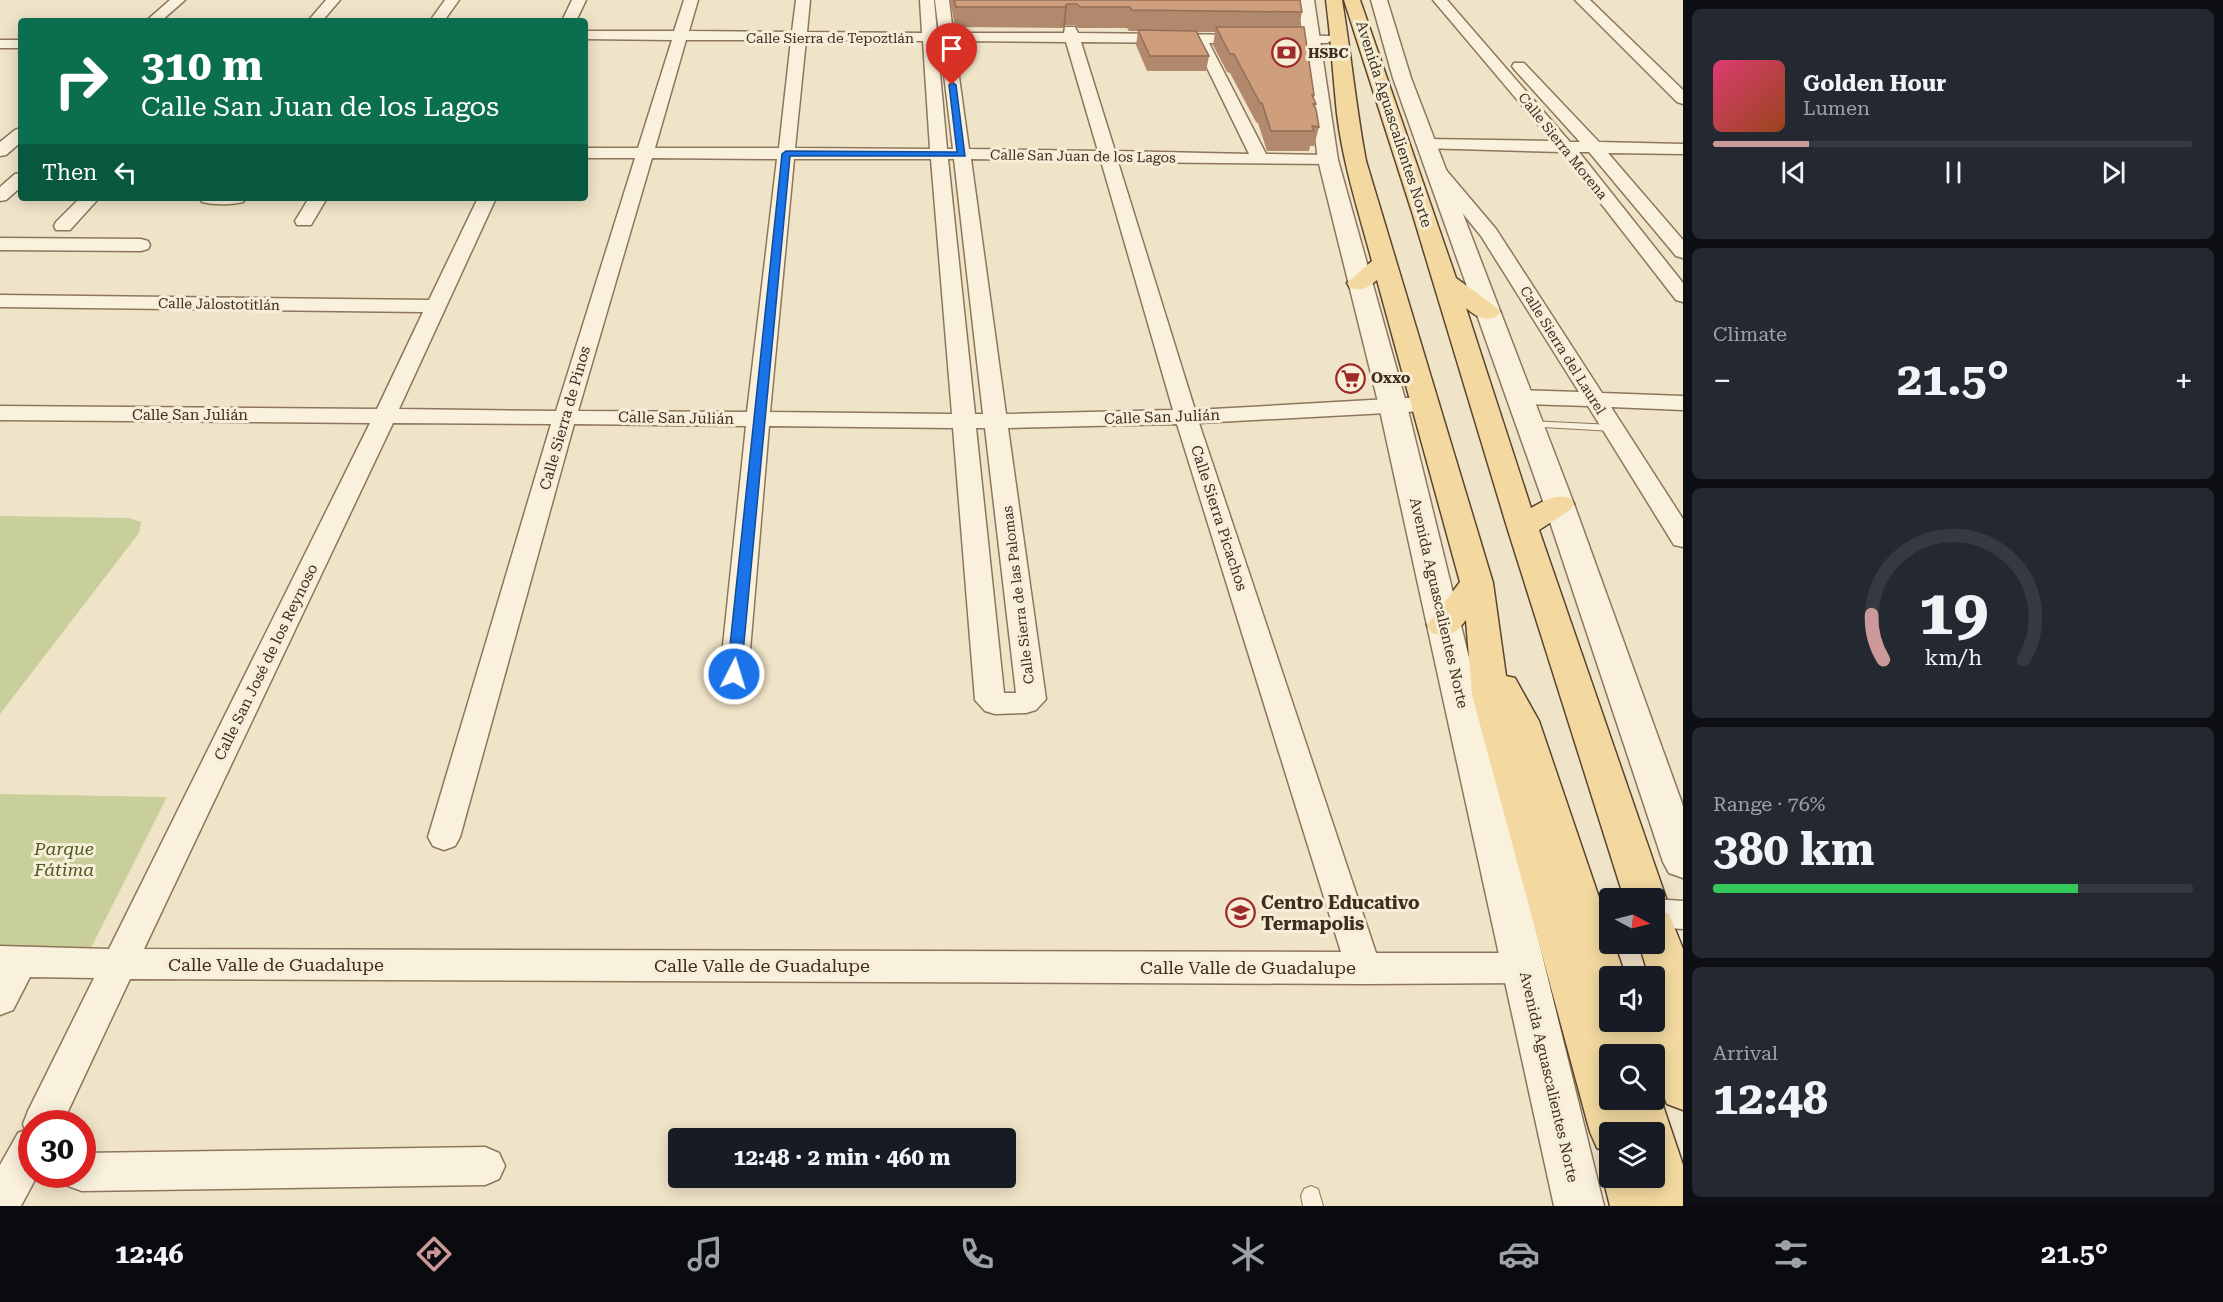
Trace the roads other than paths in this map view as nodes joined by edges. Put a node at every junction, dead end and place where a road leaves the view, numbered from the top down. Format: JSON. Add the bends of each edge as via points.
{"nodes":[{"id":1,"x":178,"y":0,"type":"edge"},
{"id":2,"x":333,"y":0,"type":"edge"},
{"id":3,"x":452,"y":0,"type":"edge"},
{"id":4,"x":579,"y":0,"type":"edge"},
{"id":5,"x":691,"y":0,"type":"edge"},
{"id":6,"x":803,"y":0,"type":"edge"},
{"id":7,"x":927,"y":0,"type":"edge"},
{"id":8,"x":942,"y":0,"type":"edge"},
{"id":9,"x":1319,"y":0,"type":"edge"},
{"id":10,"x":1334,"y":0,"type":"edge"},
{"id":11,"x":1352,"y":0,"type":"edge"},
{"id":12,"x":1367,"y":0,"type":"edge"},
{"id":13,"x":1379,"y":0,"type":"edge"},
{"id":14,"x":1440,"y":0,"type":"edge"},
{"id":15,"x":1459,"y":0,"type":"edge"},
{"id":16,"x":1582,"y":0,"type":"edge"},
{"id":17,"x":157,"y":18,"type":"edge"},
{"id":18,"x":318,"y":18,"type":"edge"},
{"id":19,"x":439,"y":18,"type":"edge"},
{"id":20,"x":570,"y":18,"type":"edge"},
{"id":21,"x":1315,"y":28,"type":"edge"},
{"id":22,"x":588,"y":29,"type":"edge"},
{"id":23,"x":681,"y":34,"type":"junction"},
{"id":24,"x":799,"y":34,"type":"junction"},
{"id":25,"x":1071,"y":34,"type":"junction"},
{"id":26,"x":588,"y":35,"type":"edge"},
{"id":27,"x":938,"y":35,"type":"junction"},
{"id":28,"x":1373,"y":35,"type":"junction"},
{"id":29,"x":1200,"y":39,"type":"junction"},
{"id":30,"x":0,"y":44,"type":"edge"},
{"id":31,"x":18,"y":44,"type":"edge"},
{"id":32,"x":1683,"y":99,"type":"edge"},
{"id":33,"x":1337,"y":131,"type":"junction"},
{"id":34,"x":18,"y":136,"type":"edge"},
{"id":35,"x":1565,"y":146,"type":"junction"},
{"id":36,"x":1594,"y":147,"type":"junction"},
{"id":37,"x":1683,"y":149,"type":"edge"},
{"id":38,"x":0,"y":151,"type":"edge"},
{"id":39,"x":18,"y":152,"type":"edge"},
{"id":40,"x":588,"y":153,"type":"edge"},
{"id":41,"x":644,"y":153,"type":"junction"},
{"id":42,"x":786,"y":154,"type":"junction"},
{"id":43,"x":962,"y":154,"type":"junction"},
{"id":44,"x":939,"y":155,"type":"junction"},
{"id":45,"x":1107,"y":157,"type":"junction"},
{"id":46,"x":1260,"y":159,"type":"junction"},
{"id":47,"x":1432,"y":178,"type":"junction"},
{"id":48,"x":18,"y":181,"type":"edge"},
{"id":49,"x":0,"y":196,"type":"edge"},
{"id":50,"x":87,"y":201,"type":"edge"},
{"id":51,"x":316,"y":201,"type":"edge"},
{"id":52,"x":486,"y":201,"type":"edge"},
{"id":53,"x":304,"y":221,"type":"dead end"},
{"id":54,"x":63,"y":226,"type":"dead end"},
{"id":55,"x":0,"y":244,"type":"edge"},
{"id":56,"x":141,"y":245,"type":"dead end"},
{"id":57,"x":1683,"y":252,"type":"edge"},
{"id":58,"x":1371,"y":273,"type":"junction"},
{"id":59,"x":1446,"y":282,"type":"junction"},
{"id":60,"x":1683,"y":296,"type":"edge"},
{"id":61,"x":0,"y":301,"type":"edge"},
{"id":62,"x":437,"y":306,"type":"junction"},
{"id":63,"x":1487,"y":312,"type":"junction"},
{"id":64,"x":1520,"y":397,"type":"junction"},
{"id":65,"x":1595,"y":400,"type":"junction"},
{"id":66,"x":1683,"y":404,"type":"edge"},
{"id":67,"x":1408,"y":405,"type":"junction"},
{"id":68,"x":0,"y":413,"type":"edge"},
{"id":69,"x":385,"y":416,"type":"junction"},
{"id":70,"x":564,"y":417,"type":"junction"},
{"id":71,"x":1186,"y":417,"type":"junction"},
{"id":72,"x":758,"y":419,"type":"junction"},
{"id":73,"x":963,"y":421,"type":"junction"},
{"id":74,"x":997,"y":421,"type":"junction"},
{"id":75,"x":1529,"y":424,"type":"junction"},
{"id":76,"x":1613,"y":428,"type":"junction"},
{"id":77,"x":1559,"y":504,"type":"junction"},
{"id":78,"x":1522,"y":527,"type":"junction"},
{"id":79,"x":1683,"y":539,"type":"edge"},
{"id":80,"x":1478,"y":583,"type":"junction"},
{"id":81,"x":1444,"y":625,"type":"junction"},
{"id":82,"x":1488,"y":659,"type":"junction"},
{"id":83,"x":1570,"y":673,"type":"junction"},
{"id":84,"x":734,"y":674,"type":"dead end"},
{"id":85,"x":444,"y":837,"type":"dead end"},
{"id":86,"x":1683,"y":862,"type":"edge"},
{"id":87,"x":1618,"y":886,"type":"edge"},
{"id":88,"x":1642,"y":888,"type":"edge"},
{"id":89,"x":1665,"y":954,"type":"edge"},
{"id":90,"x":10,"y":962,"type":"edge"},
{"id":91,"x":120,"y":964,"type":"junction"},
{"id":92,"x":1600,"y":966,"type":"edge"},
{"id":93,"x":1525,"y":968,"type":"junction"},
{"id":94,"x":1364,"y":969,"type":"junction"},
{"id":95,"x":0,"y":999,"type":"edge"},
{"id":96,"x":1683,"y":1013,"type":"edge"},
{"id":97,"x":1665,"y":1032,"type":"edge"},
{"id":98,"x":1683,"y":1089,"type":"edge"},
{"id":99,"x":49,"y":1110,"type":"edge"},
{"id":100,"x":1611,"y":1122,"type":"edge"},
{"id":101,"x":485,"y":1166,"type":"dead end"},
{"id":102,"x":96,"y":1172,"type":"edge"},
{"id":103,"x":1665,"y":1186,"type":"edge"},
{"id":104,"x":1630,"y":1188,"type":"edge"},
{"id":105,"x":1579,"y":1206,"type":"edge"},
{"id":106,"x":1635,"y":1206,"type":"edge"},
{"id":107,"x":1671,"y":1206,"type":"edge"}],
"edges":[{"from":1,"to":17,"type":"street"},
{"from":2,"to":18,"type":"street"},
{"from":3,"to":19,"type":"street"},
{"from":4,"to":20,"type":"street"},
{"from":5,"to":23,"type":"street","name":"Calle Sierra de Pinos"},
{"from":6,"to":24,"type":"street"},
{"from":7,"to":27,"type":"street","name":"Calle Sierra de las Palomas"},
{"from":8,"to":27,"type":"street","name":"Calle Sierra de las Palomas"},
{"from":9,"to":21,"type":"main road"},
{"from":10,"to":33,"type":"main road","name":"Avenida Aguascalientes Norte","via":[[1343,62]]},
{"from":11,"to":28,"type":"main road","name":"Avenida Aguascalientes Norte"},
{"from":12,"to":28,"type":"main road"},
{"from":13,"to":28,"type":"street","name":"Avenida Aguascalientes Norte"},
{"from":14,"to":35,"type":"street","name":"Calle Sierra Morena"},
{"from":15,"to":36,"type":"street","name":"Calle Sierra Morena"},
{"from":16,"to":32,"type":"street"},
{"from":21,"to":25,"type":"street","name":"Calle Sierra de Tepoztlán"},
{"from":21,"to":29,"type":"street","name":"Calle Sierra de Tepoztlán"},
{"from":21,"to":33,"type":"street","name":"Avenida Aguascalientes Norte"},
{"from":22,"to":23,"type":"street","name":"Calle Sierra de Tepoztlán"},
{"from":23,"to":24,"type":"street","name":"Calle Sierra de Tepoztlán"},
{"from":23,"to":26,"type":"street","name":"Calle Sierra de Tepoztlán"},
{"from":23,"to":41,"type":"street","name":"Calle Sierra de Pinos"},
{"from":24,"to":27,"type":"street","name":"Calle Sierra de Tepoztlán"},
{"from":24,"to":42,"type":"street"},
{"from":25,"to":27,"type":"street","name":"Calle Sierra de Tepoztlán"},
{"from":25,"to":29,"type":"street","name":"Calle Sierra de Tepoztlán"},
{"from":25,"to":45,"type":"street","name":"Calle Sierra Picachos"},
{"from":27,"to":43,"type":"street","name":"Calle Sierra de las Palomas"},
{"from":27,"to":44,"type":"street","name":"Calle Sierra de las Palomas"},
{"from":28,"to":47,"type":"main road","name":"Avenida Aguascalientes Norte"},
{"from":28,"to":47,"type":"street","name":"Avenida Aguascalientes Norte","via":[[1402,78]]},
{"from":29,"to":46,"type":"street"},
{"from":30,"to":31,"type":"street"},
{"from":33,"to":46,"type":"street","name":"Calle San Juan de los Lagos"},
{"from":33,"to":58,"type":"street","name":"Avenida Aguascalientes Norte"},
{"from":33,"to":58,"type":"main road","name":"Avenida Aguascalientes Norte","via":[[1356,161]]},
{"from":34,"to":38,"type":"street"},
{"from":35,"to":36,"type":"street"},
{"from":35,"to":47,"type":"street"},
{"from":35,"to":60,"type":"street","name":"Calle Sierra Morena"},
{"from":36,"to":37,"type":"street"},
{"from":36,"to":57,"type":"street","name":"Calle Sierra Morena"},
{"from":38,"to":39,"type":"street"},
{"from":40,"to":41,"type":"street","name":"Calle San Juan de los Lagos"},
{"from":41,"to":42,"type":"street","name":"Calle San Juan de los Lagos"},
{"from":41,"to":70,"type":"street","name":"Calle Sierra de Pinos"},
{"from":42,"to":44,"type":"street","name":"Calle San Juan de los Lagos"},
{"from":42,"to":72,"type":"street"},
{"from":43,"to":44,"type":"street","name":"Calle San Juan de los Lagos"},
{"from":43,"to":45,"type":"street","name":"Calle San Juan de los Lagos"},
{"from":43,"to":74,"type":"street","name":"Calle Sierra de las Palomas"},
{"from":44,"to":73,"type":"street","name":"Calle Sierra de las Palomas"},
{"from":45,"to":46,"type":"street","name":"Calle San Juan de los Lagos"},
{"from":45,"to":71,"type":"street","name":"Calle Sierra Picachos"},
{"from":47,"to":59,"type":"main road","name":"Avenida Aguascalientes Norte"},
{"from":47,"to":63,"type":"street","name":"Avenida Aguascalientes Norte"},
{"from":47,"to":65,"type":"street","name":"Calle Sierra del Laurel","via":[[1472,209]]},
{"from":48,"to":49,"type":"street"},
{"from":50,"to":54,"type":"street"},
{"from":51,"to":53,"type":"street"},
{"from":52,"to":62,"type":"street","name":"Calle San José de los Reynoso"},
{"from":55,"to":56,"type":"street"},
{"from":58,"to":67,"type":"street","name":"Avenida Aguascalientes Norte"},
{"from":59,"to":63,"type":"main road"},
{"from":59,"to":78,"type":"main road","name":"Avenida Aguascalientes Norte"},
{"from":61,"to":62,"type":"street","name":"Calle Jalostotitlán"},
{"from":62,"to":69,"type":"street","name":"Calle San José de los Reynoso"},
{"from":63,"to":64,"type":"street","name":"Avenida Aguascalientes Norte"},
{"from":64,"to":65,"type":"street"},
{"from":64,"to":75,"type":"street","name":"Avenida Aguascalientes Norte"},
{"from":65,"to":66,"type":"street"},
{"from":65,"to":76,"type":"street","name":"Calle Sierra del Laurel"},
{"from":67,"to":71,"type":"street","name":"Calle San Julián"},
{"from":67,"to":80,"type":"main road","name":"Avenida Aguascalientes Norte"},
{"from":67,"to":81,"type":"street","name":"Avenida Aguascalientes Norte"},
{"from":68,"to":69,"type":"street","name":"Calle San Julián"},
{"from":69,"to":70,"type":"street","name":"Calle San Julián"},
{"from":69,"to":91,"type":"street","name":"Calle San José de los Reynoso"},
{"from":70,"to":72,"type":"street","name":"Calle San Julián"},
{"from":70,"to":85,"type":"street","name":"Calle Sierra de Pinos"},
{"from":71,"to":74,"type":"street","name":"Calle San Julián"},
{"from":71,"to":94,"type":"street","name":"Calle Sierra Picachos"},
{"from":72,"to":73,"type":"street","name":"Calle San Julián"},
{"from":72,"to":84,"type":"street"},
{"from":73,"to":74,"type":"street","name":"Calle San Julián"},
{"from":73,"to":74,"type":"street","name":"Calle Sierra de las Palomas","via":[[990,700],[995,704],[1026,703],[1031,699]]},
{"from":75,"to":76,"type":"lane"},
{"from":75,"to":77,"type":"street","name":"Avenida Aguascalientes Norte"},
{"from":76,"to":79,"type":"street","name":"Calle Sierra del Laurel"},
{"from":77,"to":78,"type":"main road"},
{"from":77,"to":86,"type":"street","name":"Avenida Aguascalientes Norte"},
{"from":78,"to":83,"type":"main road","name":"Avenida Aguascalientes Norte"},
{"from":80,"to":81,"type":"main road"},
{"from":80,"to":82,"type":"main road","name":"Avenida Aguascalientes Norte"},
{"from":81,"to":93,"type":"street","name":"Avenida Aguascalientes Norte"},
{"from":82,"to":92,"type":"main road","via":[[1521,721]]},
{"from":82,"to":100,"type":"main road","name":"Avenida Aguascalientes Norte","via":[[1490,695]]},
{"from":83,"to":87,"type":"main road","via":[[1569,713]]},
{"from":83,"to":88,"type":"main road","name":"Avenida Aguascalientes Norte"},
{"from":89,"to":96,"type":"main road"},
{"from":90,"to":91,"type":"street","name":"Calle Valle de Guadalupe"},
{"from":90,"to":95,"type":"street"},
{"from":91,"to":94,"type":"street","name":"Calle Valle de Guadalupe"},
{"from":91,"to":99,"type":"street","name":"Calle San José de los Reynoso"},
{"from":93,"to":94,"type":"street","name":"Calle Valle de Guadalupe"},
{"from":93,"to":105,"type":"street","name":"Avenida Aguascalientes Norte"},
{"from":97,"to":98,"type":"main road"},
{"from":101,"to":102,"type":"street"},
{"from":103,"to":107,"type":"main road"},
{"from":104,"to":106,"type":"main road"}]}
